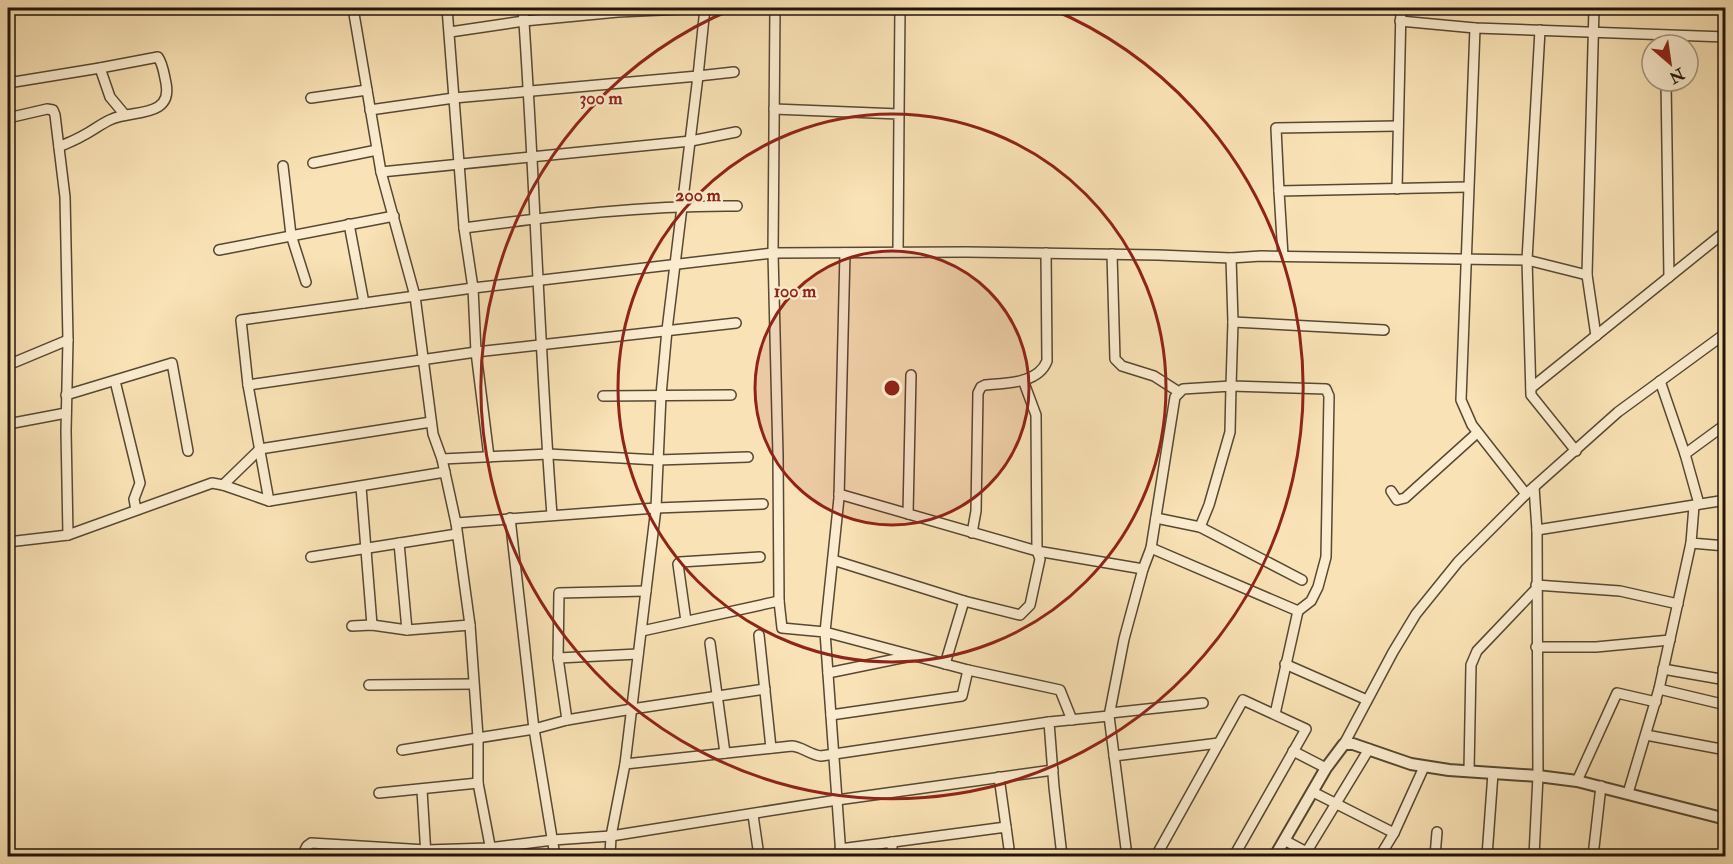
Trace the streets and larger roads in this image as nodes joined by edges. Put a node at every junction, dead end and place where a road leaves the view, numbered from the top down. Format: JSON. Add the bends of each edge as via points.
{"nodes":[{"id":1,"x":353,"y":8,"type":"edge"},
{"id":2,"x":447,"y":8,"type":"edge"},
{"id":3,"x":523,"y":8,"type":"edge"},
{"id":4,"x":705,"y":8,"type":"edge"},
{"id":5,"x":775,"y":8,"type":"edge"},
{"id":6,"x":900,"y":8,"type":"edge"},
{"id":7,"x":1401,"y":8,"type":"edge"},
{"id":8,"x":1594,"y":8,"type":"edge"},
{"id":9,"x":524,"y":21,"type":"junction"},
{"id":10,"x":1400,"y":21,"type":"junction"},
{"id":11,"x":1475,"y":28,"type":"junction"},
{"id":12,"x":1540,"y":30,"type":"junction"},
{"id":13,"x":450,"y":32,"type":"junction"},
{"id":14,"x":1592,"y":32,"type":"junction"},
{"id":15,"x":1640,"y":37,"type":"edge"},
{"id":16,"x":1725,"y":38,"type":"edge"},
{"id":17,"x":1700,"y":39,"type":"edge"},
{"id":18,"x":100,"y":68,"type":"junction"},
{"id":19,"x":734,"y":72,"type":"dead end"},
{"id":20,"x":698,"y":76,"type":"junction"},
{"id":21,"x":8,"y":83,"type":"edge"},
{"id":22,"x":367,"y":90,"type":"junction"},
{"id":23,"x":529,"y":93,"type":"junction"},
{"id":24,"x":1666,"y":93,"type":"edge"},
{"id":25,"x":310,"y":98,"type":"dead end"},
{"id":26,"x":454,"y":98,"type":"junction"},
{"id":27,"x":774,"y":109,"type":"junction"},
{"id":28,"x":370,"y":110,"type":"junction"},
{"id":29,"x":899,"y":114,"type":"junction"},
{"id":30,"x":125,"y":115,"type":"junction"},
{"id":31,"x":8,"y":118,"type":"edge"},
{"id":32,"x":1398,"y":126,"type":"junction"},
{"id":33,"x":736,"y":132,"type":"dead end"},
{"id":34,"x":691,"y":141,"type":"junction"},
{"id":35,"x":59,"y":147,"type":"junction"},
{"id":36,"x":377,"y":150,"type":"junction"},
{"id":37,"x":533,"y":158,"type":"junction"},
{"id":38,"x":313,"y":163,"type":"dead end"},
{"id":39,"x":458,"y":163,"type":"junction"},
{"id":40,"x":283,"y":166,"type":"dead end"},
{"id":41,"x":381,"y":172,"type":"junction"},
{"id":42,"x":1468,"y":188,"type":"junction"},
{"id":43,"x":1397,"y":189,"type":"junction"},
{"id":44,"x":1279,"y":191,"type":"junction"},
{"id":45,"x":682,"y":206,"type":"junction"},
{"id":46,"x":737,"y":206,"type":"dead end"},
{"id":47,"x":393,"y":216,"type":"junction"},
{"id":48,"x":536,"y":218,"type":"junction"},
{"id":49,"x":350,"y":224,"type":"junction"},
{"id":50,"x":464,"y":228,"type":"junction"},
{"id":51,"x":1725,"y":231,"type":"edge"},
{"id":52,"x":291,"y":235,"type":"junction"},
{"id":53,"x":219,"y":250,"type":"dead end"},
{"id":54,"x":898,"y":252,"type":"junction"},
{"id":55,"x":773,"y":253,"type":"junction"},
{"id":56,"x":845,"y":253,"type":"junction"},
{"id":57,"x":1046,"y":253,"type":"junction"},
{"id":58,"x":1112,"y":254,"type":"junction"},
{"id":59,"x":1283,"y":256,"type":"junction"},
{"id":60,"x":1231,"y":258,"type":"junction"},
{"id":61,"x":1467,"y":259,"type":"junction"},
{"id":62,"x":1527,"y":260,"type":"junction"},
{"id":63,"x":675,"y":264,"type":"junction"},
{"id":64,"x":1587,"y":275,"type":"junction"},
{"id":65,"x":1669,"y":277,"type":"junction"},
{"id":66,"x":537,"y":280,"type":"junction"},
{"id":67,"x":306,"y":282,"type":"dead end"},
{"id":68,"x":473,"y":288,"type":"junction"},
{"id":69,"x":415,"y":296,"type":"junction"},
{"id":70,"x":364,"y":303,"type":"junction"},
{"id":71,"x":1233,"y":322,"type":"junction"},
{"id":72,"x":736,"y":323,"type":"dead end"},
{"id":73,"x":667,"y":330,"type":"junction"},
{"id":74,"x":1384,"y":330,"type":"dead end"},
{"id":75,"x":1725,"y":333,"type":"edge"},
{"id":76,"x":1596,"y":336,"type":"junction"},
{"id":77,"x":69,"y":340,"type":"junction"},
{"id":78,"x":541,"y":345,"type":"junction"},
{"id":79,"x":476,"y":352,"type":"junction"},
{"id":80,"x":423,"y":360,"type":"junction"},
{"id":81,"x":8,"y":365,"type":"edge"},
{"id":82,"x":911,"y":375,"type":"dead end"},
{"id":83,"x":1023,"y":380,"type":"junction"},
{"id":84,"x":115,"y":381,"type":"junction"},
{"id":85,"x":1660,"y":381,"type":"junction"},
{"id":86,"x":248,"y":386,"type":"junction"},
{"id":87,"x":1231,"y":386,"type":"junction"},
{"id":88,"x":1531,"y":388,"type":"junction"},
{"id":89,"x":1179,"y":392,"type":"junction"},
{"id":90,"x":66,"y":395,"type":"junction"},
{"id":91,"x":661,"y":395,"type":"junction"},
{"id":92,"x":731,"y":395,"type":"dead end"},
{"id":93,"x":603,"y":396,"type":"dead end"},
{"id":94,"x":66,"y":413,"type":"junction"},
{"id":95,"x":431,"y":422,"type":"junction"},
{"id":96,"x":8,"y":424,"type":"edge"},
{"id":97,"x":1725,"y":424,"type":"edge"},
{"id":98,"x":1477,"y":433,"type":"junction"},
{"id":99,"x":260,"y":449,"type":"junction"},
{"id":100,"x":188,"y":451,"type":"dead end"},
{"id":101,"x":1576,"y":451,"type":"junction"},
{"id":102,"x":548,"y":454,"type":"junction"},
{"id":103,"x":1685,"y":454,"type":"junction"},
{"id":104,"x":489,"y":457,"type":"junction"},
{"id":105,"x":748,"y":457,"type":"dead end"},
{"id":106,"x":442,"y":459,"type":"junction"},
{"id":107,"x":658,"y":460,"type":"junction"},
{"id":108,"x":445,"y":472,"type":"junction"},
{"id":109,"x":223,"y":485,"type":"junction"},
{"id":110,"x":361,"y":487,"type":"junction"},
{"id":111,"x":1534,"y":487,"type":"junction"},
{"id":112,"x":1391,"y":491,"type":"dead end"},
{"id":113,"x":839,"y":494,"type":"junction"},
{"id":114,"x":1526,"y":494,"type":"junction"},
{"id":115,"x":1725,"y":500,"type":"edge"},
{"id":116,"x":269,"y":501,"type":"junction"},
{"id":117,"x":763,"y":504,"type":"dead end"},
{"id":118,"x":1696,"y":505,"type":"junction"},
{"id":119,"x":656,"y":508,"type":"junction"},
{"id":120,"x":136,"y":510,"type":"junction"},
{"id":121,"x":908,"y":514,"type":"junction"},
{"id":122,"x":552,"y":515,"type":"junction"},
{"id":123,"x":510,"y":518,"type":"junction"},
{"id":124,"x":1156,"y":518,"type":"junction"},
{"id":125,"x":456,"y":523,"type":"junction"},
{"id":126,"x":1200,"y":527,"type":"junction"},
{"id":127,"x":1536,"y":530,"type":"junction"},
{"id":128,"x":972,"y":533,"type":"junction"},
{"id":129,"x":457,"y":534,"type":"junction"},
{"id":130,"x":68,"y":535,"type":"junction"},
{"id":131,"x":8,"y":542,"type":"edge"},
{"id":132,"x":399,"y":543,"type":"junction"},
{"id":133,"x":1691,"y":543,"type":"junction"},
{"id":134,"x":1725,"y":546,"type":"edge"},
{"id":135,"x":367,"y":548,"type":"junction"},
{"id":136,"x":1151,"y":548,"type":"junction"},
{"id":137,"x":1037,"y":551,"type":"junction"},
{"id":138,"x":311,"y":557,"type":"dead end"},
{"id":139,"x":760,"y":557,"type":"dead end"},
{"id":140,"x":833,"y":561,"type":"junction"},
{"id":141,"x":1143,"y":569,"type":"junction"},
{"id":142,"x":1302,"y":580,"type":"dead end"},
{"id":143,"x":1536,"y":587,"type":"junction"},
{"id":144,"x":646,"y":591,"type":"junction"},
{"id":145,"x":779,"y":600,"type":"junction"},
{"id":146,"x":964,"y":601,"type":"junction"},
{"id":147,"x":1678,"y":604,"type":"junction"},
{"id":148,"x":1298,"y":611,"type":"junction"},
{"id":149,"x":686,"y":621,"type":"junction"},
{"id":150,"x":372,"y":625,"type":"junction"},
{"id":151,"x":470,"y":625,"type":"junction"},
{"id":152,"x":352,"y":626,"type":"dead end"},
{"id":153,"x":407,"y":630,"type":"junction"},
{"id":154,"x":642,"y":631,"type":"junction"},
{"id":155,"x":825,"y":632,"type":"junction"},
{"id":156,"x":759,"y":635,"type":"dead end"},
{"id":157,"x":1670,"y":640,"type":"junction"},
{"id":158,"x":710,"y":643,"type":"dead end"},
{"id":159,"x":1536,"y":646,"type":"junction"},
{"id":160,"x":638,"y":654,"type":"junction"},
{"id":161,"x":913,"y":656,"type":"junction"},
{"id":162,"x":558,"y":658,"type":"junction"},
{"id":163,"x":945,"y":664,"type":"junction"},
{"id":164,"x":1285,"y":664,"type":"junction"},
{"id":165,"x":1663,"y":669,"type":"junction"},
{"id":166,"x":968,"y":670,"type":"junction"},
{"id":167,"x":828,"y":673,"type":"junction"},
{"id":168,"x":1725,"y":680,"type":"edge"},
{"id":169,"x":473,"y":684,"type":"junction"},
{"id":170,"x":369,"y":685,"type":"dead end"},
{"id":171,"x":765,"y":689,"type":"junction"},
{"id":172,"x":1659,"y":689,"type":"junction"},
{"id":173,"x":717,"y":695,"type":"junction"},
{"id":174,"x":1367,"y":700,"type":"junction"},
{"id":175,"x":1656,"y":702,"type":"junction"},
{"id":176,"x":1203,"y":703,"type":"dead end"},
{"id":177,"x":1725,"y":705,"type":"edge"},
{"id":178,"x":632,"y":709,"type":"junction"},
{"id":179,"x":1275,"y":714,"type":"junction"},
{"id":180,"x":831,"y":715,"type":"junction"},
{"id":181,"x":1109,"y":715,"type":"junction"},
{"id":182,"x":567,"y":720,"type":"junction"},
{"id":183,"x":1072,"y":720,"type":"junction"},
{"id":184,"x":1049,"y":723,"type":"junction"},
{"id":185,"x":534,"y":729,"type":"junction"},
{"id":186,"x":1646,"y":735,"type":"junction"},
{"id":187,"x":478,"y":737,"type":"junction"},
{"id":188,"x":1219,"y":742,"type":"junction"},
{"id":189,"x":1344,"y":744,"type":"junction"},
{"id":190,"x":771,"y":748,"type":"junction"},
{"id":191,"x":1369,"y":749,"type":"junction"},
{"id":192,"x":402,"y":750,"type":"dead end"},
{"id":193,"x":1725,"y":750,"type":"edge"},
{"id":194,"x":1293,"y":751,"type":"junction"},
{"id":195,"x":725,"y":753,"type":"junction"},
{"id":196,"x":834,"y":754,"type":"junction"},
{"id":197,"x":1114,"y":756,"type":"junction"},
{"id":198,"x":625,"y":764,"type":"junction"},
{"id":199,"x":1424,"y":766,"type":"junction"},
{"id":200,"x":1326,"y":768,"type":"junction"},
{"id":201,"x":1053,"y":770,"type":"junction"},
{"id":202,"x":1469,"y":771,"type":"junction"},
{"id":203,"x":1493,"y":773,"type":"junction"},
{"id":204,"x":1538,"y":776,"type":"junction"},
{"id":205,"x":999,"y":777,"type":"junction"},
{"id":206,"x":1577,"y":782,"type":"junction"},
{"id":207,"x":478,"y":783,"type":"junction"},
{"id":208,"x":1600,"y":786,"type":"junction"},
{"id":209,"x":422,"y":790,"type":"junction"},
{"id":210,"x":1313,"y":792,"type":"junction"},
{"id":211,"x":379,"y":793,"type":"dead end"},
{"id":212,"x":1628,"y":794,"type":"junction"},
{"id":213,"x":837,"y":800,"type":"junction"},
{"id":214,"x":1336,"y":804,"type":"junction"},
{"id":215,"x":753,"y":814,"type":"junction"},
{"id":216,"x":1725,"y":819,"type":"edge"},
{"id":217,"x":1006,"y":827,"type":"junction"},
{"id":218,"x":1437,"y":832,"type":"dead end"},
{"id":219,"x":1394,"y":833,"type":"junction"},
{"id":220,"x":611,"y":836,"type":"junction"},
{"id":221,"x":553,"y":840,"type":"junction"},
{"id":222,"x":1284,"y":840,"type":"junction"},
{"id":223,"x":892,"y":843,"type":"junction"},
{"id":224,"x":490,"y":852,"type":"edge"},
{"id":225,"x":426,"y":853,"type":"edge"},
{"id":226,"x":841,"y":853,"type":"edge"},
{"id":227,"x":1308,"y":855,"type":"edge"},
{"id":228,"x":302,"y":856,"type":"edge"},
{"id":229,"x":555,"y":856,"type":"edge"},
{"id":230,"x":610,"y":856,"type":"edge"},
{"id":231,"x":759,"y":856,"type":"edge"},
{"id":232,"x":892,"y":856,"type":"edge"},
{"id":233,"x":1010,"y":856,"type":"edge"},
{"id":234,"x":1062,"y":856,"type":"edge"},
{"id":235,"x":1127,"y":856,"type":"edge"},
{"id":236,"x":1156,"y":856,"type":"edge"},
{"id":237,"x":1234,"y":856,"type":"edge"},
{"id":238,"x":1275,"y":856,"type":"edge"},
{"id":239,"x":1380,"y":856,"type":"edge"},
{"id":240,"x":1435,"y":856,"type":"edge"},
{"id":241,"x":1487,"y":856,"type":"edge"},
{"id":242,"x":1534,"y":856,"type":"edge"},
{"id":243,"x":1593,"y":856,"type":"edge"}],
"edges":[{"from":1,"to":22,"type":"street"},
{"from":2,"to":13,"type":"street"},
{"from":3,"to":9,"type":"street"},
{"from":4,"to":9,"type":"street"},
{"from":4,"to":20,"type":"street"},
{"from":5,"to":27,"type":"street"},
{"from":6,"to":29,"type":"street"},
{"from":7,"to":10,"type":"street"},
{"from":8,"to":14,"type":"street"},
{"from":9,"to":13,"type":"street"},
{"from":9,"to":23,"type":"street"},
{"from":10,"to":11,"type":"street"},
{"from":10,"to":32,"type":"street"},
{"from":11,"to":12,"type":"street"},
{"from":11,"to":42,"type":"street"},
{"from":12,"to":14,"type":"street"},
{"from":12,"to":62,"type":"street"},
{"from":13,"to":26,"type":"street"},
{"from":14,"to":15,"type":"street"},
{"from":14,"to":64,"type":"street"},
{"from":16,"to":17,"type":"street"},
{"from":18,"to":21,"type":"street"},
{"from":18,"to":30,"type":"street","via":[[110,97]]},
{"from":18,"to":30,"type":"street","via":[[154,56],[161,61],[167,88],[163,102],[145,112]]},
{"from":19,"to":20,"type":"street"},
{"from":20,"to":23,"type":"street"},
{"from":20,"to":34,"type":"street"},
{"from":22,"to":25,"type":"street"},
{"from":22,"to":28,"type":"street"},
{"from":23,"to":26,"type":"street"},
{"from":23,"to":37,"type":"street"},
{"from":24,"to":65,"type":"street"},
{"from":26,"to":28,"type":"street"},
{"from":26,"to":39,"type":"street"},
{"from":27,"to":29,"type":"street"},
{"from":27,"to":55,"type":"street"},
{"from":28,"to":36,"type":"street"},
{"from":29,"to":54,"type":"street"},
{"from":30,"to":35,"type":"street"},
{"from":31,"to":35,"type":"street","via":[[53,110]]},
{"from":32,"to":43,"type":"street"},
{"from":32,"to":44,"type":"street","via":[[1276,128]]},
{"from":33,"to":34,"type":"street"},
{"from":34,"to":37,"type":"street"},
{"from":34,"to":45,"type":"street"},
{"from":35,"to":77,"type":"street"},
{"from":36,"to":38,"type":"street"},
{"from":36,"to":41,"type":"street"},
{"from":37,"to":39,"type":"street"},
{"from":37,"to":48,"type":"street"},
{"from":39,"to":41,"type":"street"},
{"from":39,"to":50,"type":"street"},
{"from":40,"to":52,"type":"street"},
{"from":41,"to":47,"type":"street"},
{"from":42,"to":43,"type":"street"},
{"from":42,"to":61,"type":"street"},
{"from":43,"to":44,"type":"street"},
{"from":44,"to":59,"type":"street"},
{"from":45,"to":46,"type":"street"},
{"from":45,"to":48,"type":"street"},
{"from":45,"to":63,"type":"street"},
{"from":47,"to":49,"type":"street"},
{"from":47,"to":69,"type":"street"},
{"from":48,"to":50,"type":"street"},
{"from":48,"to":66,"type":"street"},
{"from":49,"to":52,"type":"street"},
{"from":49,"to":70,"type":"street"},
{"from":50,"to":68,"type":"street"},
{"from":51,"to":65,"type":"street"},
{"from":52,"to":53,"type":"street"},
{"from":52,"to":67,"type":"street"},
{"from":54,"to":56,"type":"street"},
{"from":54,"to":57,"type":"street"},
{"from":55,"to":56,"type":"street"},
{"from":55,"to":63,"type":"street"},
{"from":55,"to":145,"type":"street"},
{"from":56,"to":113,"type":"street"},
{"from":57,"to":58,"type":"street"},
{"from":57,"to":83,"type":"street","via":[[1047,361],[1039,372]]},
{"from":58,"to":60,"type":"street"},
{"from":58,"to":89,"type":"street","via":[[1115,359],[1122,366],[1154,376]]},
{"from":59,"to":60,"type":"street"},
{"from":59,"to":61,"type":"street"},
{"from":60,"to":71,"type":"street"},
{"from":61,"to":62,"type":"street"},
{"from":61,"to":98,"type":"street","via":[[1461,400]]},
{"from":62,"to":64,"type":"street"},
{"from":62,"to":88,"type":"street"},
{"from":63,"to":66,"type":"street"},
{"from":63,"to":73,"type":"street"},
{"from":64,"to":76,"type":"street"},
{"from":65,"to":76,"type":"street"},
{"from":66,"to":68,"type":"street"},
{"from":66,"to":78,"type":"street"},
{"from":68,"to":69,"type":"street"},
{"from":68,"to":79,"type":"street"},
{"from":69,"to":70,"type":"street"},
{"from":69,"to":80,"type":"street"},
{"from":70,"to":86,"type":"street","via":[[241,320]]},
{"from":71,"to":74,"type":"street"},
{"from":71,"to":87,"type":"street"},
{"from":72,"to":73,"type":"street"},
{"from":73,"to":78,"type":"street"},
{"from":73,"to":91,"type":"street"},
{"from":75,"to":85,"type":"street"},
{"from":76,"to":88,"type":"street"},
{"from":77,"to":81,"type":"street"},
{"from":77,"to":90,"type":"street"},
{"from":78,"to":79,"type":"street"},
{"from":78,"to":102,"type":"street"},
{"from":79,"to":80,"type":"street"},
{"from":79,"to":104,"type":"street"},
{"from":80,"to":86,"type":"street"},
{"from":80,"to":95,"type":"street"},
{"from":82,"to":121,"type":"street"},
{"from":83,"to":128,"type":"street","via":[[985,385],[978,393],[976,511]]},
{"from":83,"to":137,"type":"street","via":[[1036,415]]},
{"from":84,"to":90,"type":"street"},
{"from":84,"to":100,"type":"street","via":[[171,363]]},
{"from":84,"to":120,"type":"street","via":[[140,483],[134,499]]},
{"from":85,"to":101,"type":"street","via":[[1618,412]]},
{"from":85,"to":103,"type":"street"},
{"from":86,"to":99,"type":"street"},
{"from":87,"to":89,"type":"street"},
{"from":87,"to":126,"type":"street","via":[[1230,432]]},
{"from":87,"to":148,"type":"street","via":[[1326,389],[1329,396],[1326,557],[1311,601]]},
{"from":88,"to":101,"type":"street","via":[[1532,398]]},
{"from":89,"to":124,"type":"street","via":[[1175,397]]},
{"from":90,"to":94,"type":"street"},
{"from":91,"to":92,"type":"street"},
{"from":91,"to":93,"type":"street"},
{"from":91,"to":107,"type":"street"},
{"from":94,"to":96,"type":"street"},
{"from":94,"to":130,"type":"street"},
{"from":95,"to":99,"type":"street"},
{"from":95,"to":106,"type":"street"},
{"from":97,"to":103,"type":"street"},
{"from":98,"to":112,"type":"street","via":[[1406,498],[1397,500]]},
{"from":98,"to":114,"type":"street"},
{"from":99,"to":109,"type":"street"},
{"from":99,"to":116,"type":"street"},
{"from":101,"to":111,"type":"street"},
{"from":102,"to":104,"type":"street"},
{"from":102,"to":107,"type":"street"},
{"from":102,"to":122,"type":"street"},
{"from":103,"to":118,"type":"street"},
{"from":104,"to":106,"type":"street"},
{"from":105,"to":107,"type":"street"},
{"from":106,"to":108,"type":"street"},
{"from":107,"to":119,"type":"street"},
{"from":108,"to":110,"type":"street"},
{"from":108,"to":125,"type":"street"},
{"from":109,"to":116,"type":"street"},
{"from":109,"to":120,"type":"street","via":[[212,483]]},
{"from":110,"to":116,"type":"street"},
{"from":110,"to":135,"type":"street"},
{"from":111,"to":114,"type":"street"},
{"from":111,"to":127,"type":"street"},
{"from":113,"to":121,"type":"street"},
{"from":113,"to":140,"type":"street"},
{"from":114,"to":174,"type":"street","via":[[1458,562],[1416,614]]},
{"from":115,"to":118,"type":"street"},
{"from":117,"to":119,"type":"street"},
{"from":118,"to":127,"type":"street"},
{"from":118,"to":133,"type":"street"},
{"from":119,"to":122,"type":"street"},
{"from":119,"to":144,"type":"street"},
{"from":120,"to":130,"type":"street"},
{"from":121,"to":128,"type":"street"},
{"from":122,"to":123,"type":"street"},
{"from":123,"to":125,"type":"street"},
{"from":123,"to":185,"type":"street"},
{"from":124,"to":126,"type":"street"},
{"from":124,"to":136,"type":"street"},
{"from":125,"to":129,"type":"street"},
{"from":126,"to":142,"type":"street"},
{"from":127,"to":143,"type":"street"},
{"from":128,"to":137,"type":"street"},
{"from":129,"to":132,"type":"street"},
{"from":129,"to":151,"type":"street"},
{"from":130,"to":131,"type":"street"},
{"from":132,"to":135,"type":"street"},
{"from":132,"to":153,"type":"street"},
{"from":133,"to":134,"type":"street"},
{"from":133,"to":147,"type":"street"},
{"from":135,"to":138,"type":"street"},
{"from":135,"to":150,"type":"street"},
{"from":136,"to":141,"type":"street"},
{"from":136,"to":148,"type":"street"},
{"from":137,"to":141,"type":"street"},
{"from":137,"to":146,"type":"street","via":[[1040,559],[1025,612],[1020,615]]},
{"from":139,"to":149,"type":"street","via":[[680,562]]},
{"from":140,"to":146,"type":"street"},
{"from":140,"to":155,"type":"street"},
{"from":141,"to":181,"type":"street"},
{"from":143,"to":147,"type":"street","via":[[1620,591]]},
{"from":143,"to":159,"type":"street"},
{"from":143,"to":202,"type":"street","via":[[1473,658]]},
{"from":144,"to":154,"type":"street"},
{"from":144,"to":162,"type":"street","via":[[559,593]]},
{"from":145,"to":149,"type":"street"},
{"from":145,"to":155,"type":"street","via":[[782,628]]},
{"from":146,"to":163,"type":"street"},
{"from":147,"to":157,"type":"street"},
{"from":148,"to":164,"type":"street"},
{"from":149,"to":154,"type":"street"},
{"from":150,"to":152,"type":"street"},
{"from":150,"to":153,"type":"street"},
{"from":151,"to":153,"type":"street"},
{"from":151,"to":169,"type":"street"},
{"from":154,"to":160,"type":"street"},
{"from":155,"to":161,"type":"street"},
{"from":155,"to":167,"type":"street"},
{"from":156,"to":171,"type":"street"},
{"from":157,"to":159,"type":"street","via":[[1596,647]]},
{"from":157,"to":165,"type":"street"},
{"from":158,"to":173,"type":"street"},
{"from":159,"to":204,"type":"street"},
{"from":160,"to":162,"type":"street"},
{"from":160,"to":178,"type":"street"},
{"from":161,"to":163,"type":"street"},
{"from":161,"to":167,"type":"street"},
{"from":162,"to":182,"type":"street"},
{"from":163,"to":166,"type":"street"},
{"from":164,"to":174,"type":"street"},
{"from":164,"to":179,"type":"street"},
{"from":165,"to":168,"type":"street"},
{"from":165,"to":172,"type":"street"},
{"from":166,"to":180,"type":"street","via":[[962,696]]},
{"from":166,"to":183,"type":"street","via":[[1060,690]]},
{"from":167,"to":180,"type":"street"},
{"from":169,"to":170,"type":"street"},
{"from":169,"to":187,"type":"street"},
{"from":171,"to":173,"type":"street"},
{"from":171,"to":190,"type":"street"},
{"from":172,"to":175,"type":"street"},
{"from":172,"to":177,"type":"street"},
{"from":173,"to":178,"type":"street"},
{"from":173,"to":195,"type":"street"},
{"from":174,"to":189,"type":"street"},
{"from":175,"to":186,"type":"street"},
{"from":175,"to":206,"type":"street","via":[[1617,693]]},
{"from":176,"to":181,"type":"street"},
{"from":178,"to":182,"type":"street"},
{"from":178,"to":198,"type":"street"},
{"from":179,"to":188,"type":"street","via":[[1243,700]]},
{"from":179,"to":194,"type":"street","via":[[1306,729]]},
{"from":180,"to":196,"type":"street"},
{"from":181,"to":183,"type":"street"},
{"from":181,"to":197,"type":"street"},
{"from":182,"to":185,"type":"street"},
{"from":183,"to":184,"type":"street"},
{"from":184,"to":196,"type":"street"},
{"from":184,"to":201,"type":"street"},
{"from":185,"to":187,"type":"street"},
{"from":185,"to":221,"type":"street"},
{"from":186,"to":193,"type":"street"},
{"from":186,"to":212,"type":"street"},
{"from":187,"to":192,"type":"street"},
{"from":187,"to":207,"type":"street"},
{"from":188,"to":197,"type":"street"},
{"from":188,"to":236,"type":"street"},
{"from":189,"to":191,"type":"street"},
{"from":189,"to":200,"type":"street"},
{"from":190,"to":195,"type":"street"},
{"from":190,"to":196,"type":"street","via":[[800,747],[815,755]]},
{"from":191,"to":199,"type":"street"},
{"from":191,"to":214,"type":"street"},
{"from":194,"to":200,"type":"street"},
{"from":194,"to":237,"type":"street"},
{"from":195,"to":198,"type":"street"},
{"from":196,"to":213,"type":"street"},
{"from":197,"to":235,"type":"street"},
{"from":198,"to":220,"type":"street"},
{"from":199,"to":202,"type":"street"},
{"from":199,"to":219,"type":"street"},
{"from":200,"to":210,"type":"street"},
{"from":201,"to":205,"type":"street"},
{"from":201,"to":234,"type":"street"},
{"from":202,"to":203,"type":"street"},
{"from":203,"to":204,"type":"street"},
{"from":203,"to":241,"type":"street"},
{"from":204,"to":206,"type":"street"},
{"from":204,"to":242,"type":"street"},
{"from":205,"to":213,"type":"street"},
{"from":205,"to":217,"type":"street"},
{"from":206,"to":208,"type":"street"},
{"from":207,"to":209,"type":"street"},
{"from":207,"to":224,"type":"street"},
{"from":208,"to":212,"type":"street"},
{"from":208,"to":243,"type":"street"},
{"from":209,"to":211,"type":"street"},
{"from":209,"to":225,"type":"street"},
{"from":210,"to":214,"type":"street"},
{"from":210,"to":222,"type":"street"},
{"from":212,"to":216,"type":"street"},
{"from":213,"to":215,"type":"street"},
{"from":213,"to":226,"type":"street"},
{"from":214,"to":219,"type":"street"},
{"from":214,"to":227,"type":"street"},
{"from":215,"to":220,"type":"street"},
{"from":215,"to":231,"type":"street"},
{"from":217,"to":223,"type":"street"},
{"from":217,"to":233,"type":"street"},
{"from":218,"to":240,"type":"street"},
{"from":219,"to":239,"type":"street"},
{"from":220,"to":221,"type":"street"},
{"from":220,"to":230,"type":"street"},
{"from":221,"to":224,"type":"street"},
{"from":221,"to":229,"type":"street"},
{"from":222,"to":227,"type":"street"},
{"from":222,"to":238,"type":"street"},
{"from":223,"to":226,"type":"street"},
{"from":223,"to":232,"type":"street"},
{"from":224,"to":225,"type":"street"},
{"from":225,"to":228,"type":"street","via":[[311,843]]}]}
